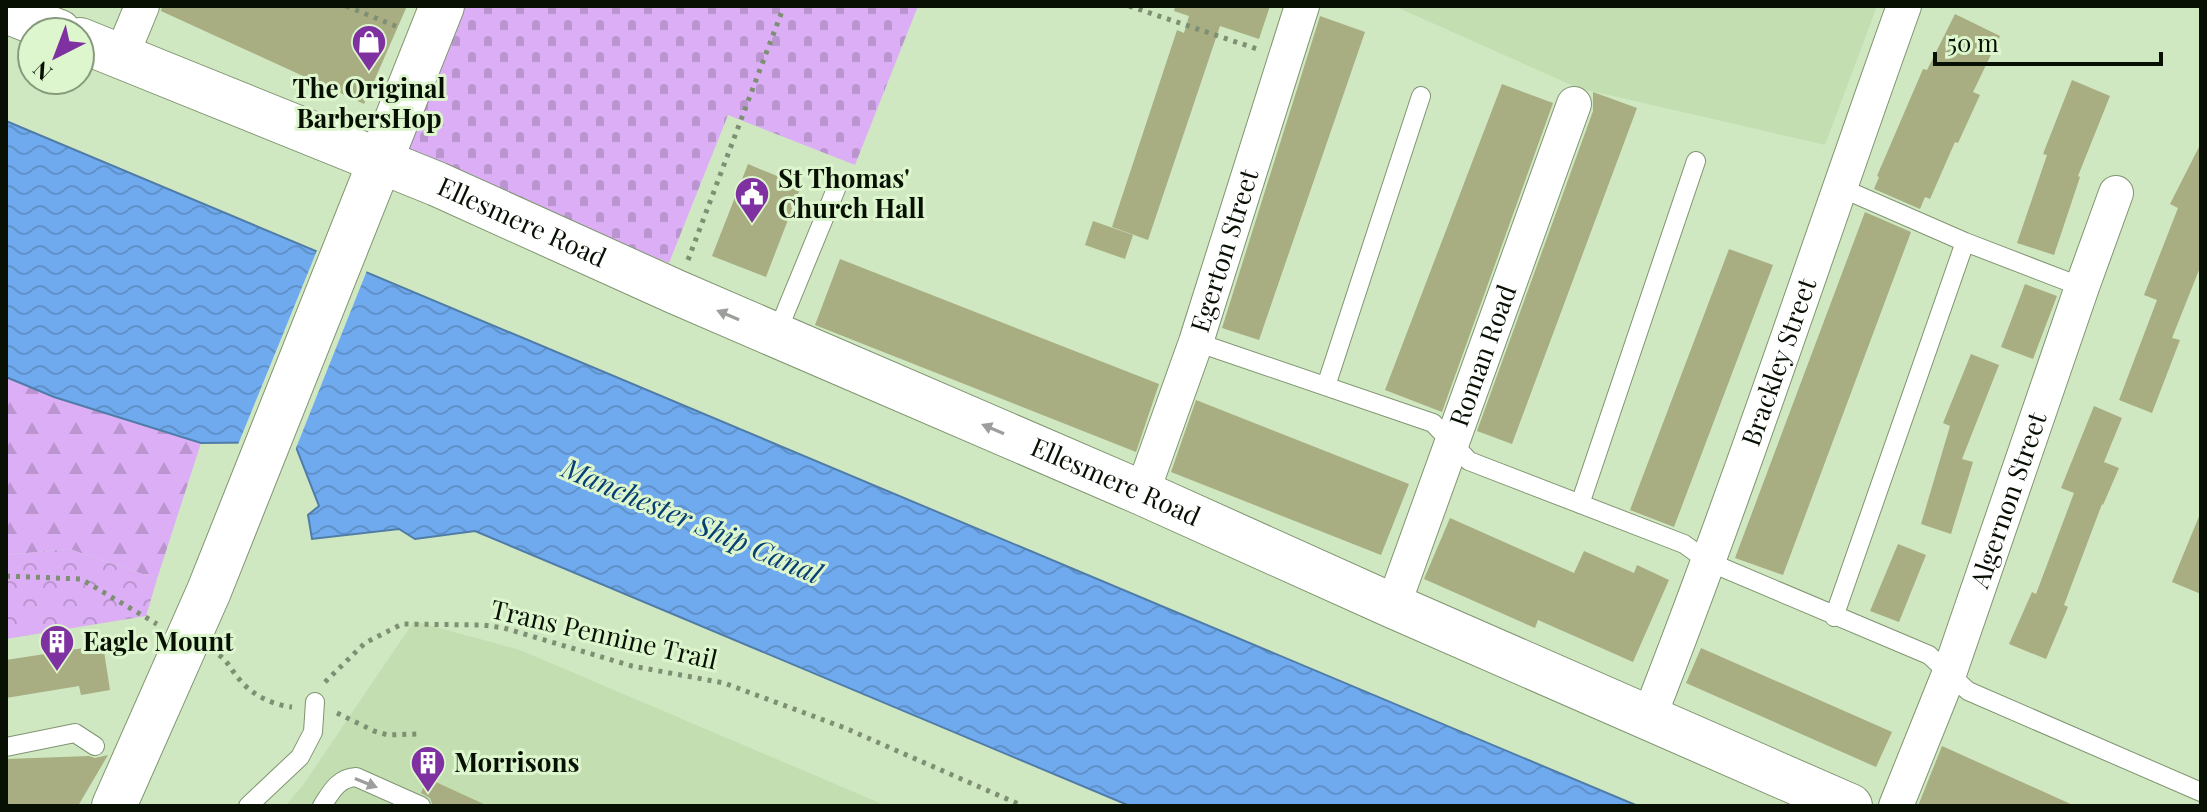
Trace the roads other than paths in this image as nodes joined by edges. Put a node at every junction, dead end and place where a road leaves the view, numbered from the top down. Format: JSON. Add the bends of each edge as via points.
{"nodes":[{"id":1,"x":142,"y":6,"type":"edge"},
{"id":2,"x":1302,"y":6,"type":"edge"},
{"id":3,"x":1904,"y":6,"type":"edge"},
{"id":4,"x":435,"y":22,"type":"edge"},
{"id":5,"x":96,"y":47,"type":"edge"},
{"id":6,"x":121,"y":57,"type":"junction"},
{"id":7,"x":1421,"y":96,"type":"dead end"},
{"id":8,"x":1574,"y":104,"type":"dead end"},
{"id":9,"x":381,"y":161,"type":"junction"},
{"id":10,"x":1696,"y":161,"type":"dead end"},
{"id":11,"x":1839,"y":187,"type":"junction"},
{"id":12,"x":836,"y":189,"type":"dead end"},
{"id":13,"x":2116,"y":193,"type":"dead end"},
{"id":14,"x":1965,"y":242,"type":"junction"},
{"id":15,"x":2082,"y":287,"type":"junction"},
{"id":16,"x":776,"y":335,"type":"junction"},
{"id":17,"x":1196,"y":342,"type":"junction"},
{"id":18,"x":1326,"y":386,"type":"junction"},
{"id":19,"x":1453,"y":443,"type":"junction"},
{"id":20,"x":1142,"y":493,"type":"junction"},
{"id":21,"x":1580,"y":504,"type":"junction"},
{"id":22,"x":1709,"y":562,"type":"junction"},
{"id":23,"x":1393,"y":606,"type":"junction"},
{"id":24,"x":1834,"y":617,"type":"junction"},
{"id":25,"x":1949,"y":674,"type":"junction"},
{"id":26,"x":315,"y":702,"type":"road end"},
{"id":27,"x":1649,"y":717,"type":"junction"},
{"id":28,"x":95,"y":746,"type":"dead end"},
{"id":29,"x":6,"y":747,"type":"edge"},
{"id":30,"x":2201,"y":792,"type":"edge"},
{"id":31,"x":114,"y":806,"type":"edge"},
{"id":32,"x":248,"y":806,"type":"edge"},
{"id":33,"x":322,"y":806,"type":"edge"},
{"id":34,"x":421,"y":806,"type":"edge"},
{"id":35,"x":1850,"y":806,"type":"edge"},
{"id":36,"x":1896,"y":806,"type":"edge"}],
"edges":[{"from":1,"to":6,"type":"street"},
{"from":2,"to":17,"type":"street","name":"Egerton Street"},
{"from":3,"to":11,"type":"street","name":"Brackley Street"},
{"from":4,"to":9,"type":"main road"},
{"from":5,"to":6,"type":"main road","name":"Ellesmere Road"},
{"from":6,"to":9,"type":"main road","name":"Ellesmere Road"},
{"from":7,"to":18,"type":"lane"},
{"from":8,"to":19,"type":"street","name":"Roman Road"},
{"from":16,"to":9,"type":"main road","name":"Ellesmere Road","one_way":true},
{"from":9,"to":31,"type":"main road","via":[[209,591]]},
{"from":10,"to":21,"type":"lane"},
{"from":11,"to":14,"type":"lane"},
{"from":11,"to":22,"type":"street","name":"Brackley Street"},
{"from":12,"to":16,"type":"lane"},
{"from":13,"to":15,"type":"street","name":"Algernon Street"},
{"from":14,"to":15,"type":"lane"},
{"from":14,"to":24,"type":"lane"},
{"from":15,"to":25,"type":"street","name":"Algernon Street"},
{"from":20,"to":16,"type":"main road","name":"Ellesmere Road","one_way":true},
{"from":17,"to":18,"type":"lane"},
{"from":17,"to":20,"type":"street","name":"Egerton Street"},
{"from":18,"to":19,"type":"lane","via":[[1433,423]]},
{"from":19,"to":21,"type":"lane","via":[[1469,461]]},
{"from":19,"to":23,"type":"street","name":"Roman Road"},
{"from":20,"to":23,"type":"main road","name":"Ellesmere Road"},
{"from":21,"to":22,"type":"lane","via":[[1684,544]]},
{"from":22,"to":24,"type":"lane"},
{"from":22,"to":27,"type":"street","name":"Brackley Street"},
{"from":23,"to":27,"type":"main road","name":"Ellesmere Road"},
{"from":24,"to":25,"type":"lane","via":[[1929,655]]},
{"from":25,"to":30,"type":"lane","via":[[1968,691]]},
{"from":25,"to":36,"type":"street","name":"Algernon Street"},
{"from":26,"to":32,"type":"lane","via":[[313,732],[300,757]]},
{"from":27,"to":35,"type":"main road","name":"Ellesmere Road"},
{"from":28,"to":29,"type":"lane","via":[[75,733]]},
{"from":33,"to":34,"type":"lane","one_way":true,"via":[[339,782],[356,777]]}]}
